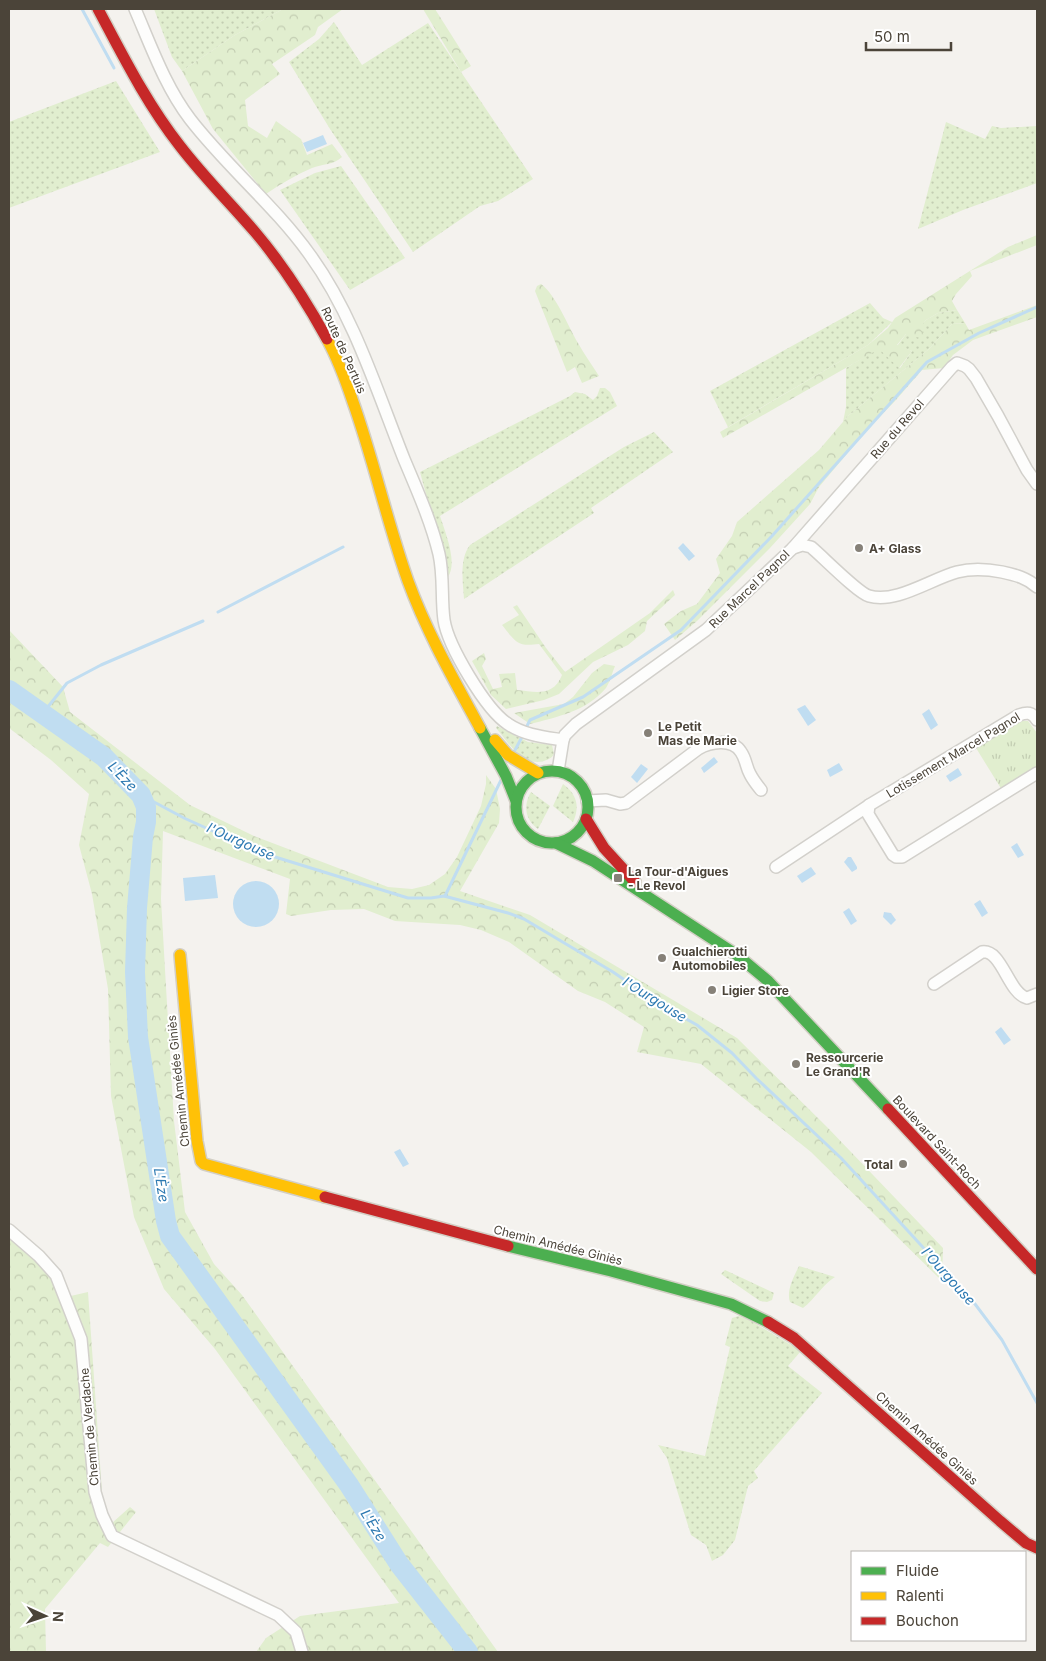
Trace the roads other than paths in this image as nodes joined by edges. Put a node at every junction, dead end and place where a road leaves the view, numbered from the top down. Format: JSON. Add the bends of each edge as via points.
{"nodes":[{"id":1,"x":98,"y":9,"type":"edge"},
{"id":2,"x":135,"y":9,"type":"edge"},
{"id":3,"x":1037,"y":484,"type":"edge"},
{"id":4,"x":793,"y":548,"type":"junction"},
{"id":5,"x":1037,"y":587,"type":"edge"},
{"id":6,"x":476,"y":718,"type":"junction"},
{"id":7,"x":1037,"y":720,"type":"edge"},
{"id":8,"x":563,"y":740,"type":"junction"},
{"id":9,"x":558,"y":771,"type":"junction"},
{"id":10,"x":538,"y":773,"type":"junction"},
{"id":11,"x":1037,"y":774,"type":"edge"},
{"id":12,"x":761,"y":790,"type":"dead end"},
{"id":13,"x":516,"y":801,"type":"junction"},
{"id":14,"x":588,"y":801,"type":"junction"},
{"id":15,"x":869,"y":805,"type":"junction"},
{"id":16,"x":586,"y":820,"type":"junction"},
{"id":17,"x":556,"y":843,"type":"junction"},
{"id":18,"x":776,"y":867,"type":"dead end"},
{"id":19,"x":655,"y":902,"type":"junction"},
{"id":20,"x":180,"y":955,"type":"dead end"},
{"id":21,"x":934,"y":984,"type":"dead end"},
{"id":22,"x":1037,"y":994,"type":"edge"},
{"id":23,"x":9,"y":1230,"type":"edge"},
{"id":24,"x":1037,"y":1269,"type":"edge"},
{"id":25,"x":1037,"y":1548,"type":"edge"},
{"id":26,"x":302,"y":1652,"type":"edge"}],
"edges":[{"from":1,"to":6,"type":"main road","name":"Route de Pertuis","via":[[154,110],[179,145],[272,254],[316,317],[358,416],[392,533],[420,614]]},
{"from":2,"to":8,"type":"street","via":[[164,78],[185,112],[303,245],[340,302],[429,523],[442,569],[444,620],[457,654],[479,691],[502,720],[522,732]]},
{"from":3,"to":4,"type":"street","name":"Rue du Revol","via":[[969,369],[957,363]]},
{"from":4,"to":5,"type":"street","name":"Rue Marcel Pagnol","via":[[811,547],[861,592],[874,597],[890,596],[956,572],[979,570],[1018,576]]},
{"from":4,"to":8,"type":"street","name":"Rue Marcel Pagnol","via":[[706,630],[590,713]]},
{"from":6,"to":10,"type":"main road","name":"Route de Pertuis","via":[[508,755]]},
{"from":6,"to":13,"type":"main road","name":"Route de Pertuis"},
{"from":7,"to":15,"type":"street","name":"Lotissement Marcel Pagnol","via":[[1030,713],[1019,715]]},
{"from":8,"to":9,"type":"street"},
{"from":9,"to":10,"type":"main road"},
{"from":9,"to":14,"type":"main road","via":[[574,778]]},
{"from":10,"to":13,"type":"main road","via":[[520,789]]},
{"from":11,"to":15,"type":"street","via":[[902,858],[893,855],[868,814]]},
{"from":12,"to":14,"type":"street","via":[[750,775],[739,749],[716,743],[698,749],[626,803]]},
{"from":13,"to":17,"type":"main road","via":[[519,823],[526,832],[540,840]]},
{"from":14,"to":16,"type":"main road"},
{"from":15,"to":18,"type":"street","name":"Lotissement Marcel Pagnol"},
{"from":16,"to":17,"type":"main road","via":[[574,835]]},
{"from":16,"to":19,"type":"main road","name":"Boulevard Saint-Roch","via":[[604,848]]},
{"from":17,"to":19,"type":"main road","name":"Boulevard Saint-Roch","via":[[593,861]]},
{"from":19,"to":24,"type":"main road","name":"Boulevard Saint-Roch","via":[[737,955],[768,981]]},
{"from":20,"to":25,"type":"main road","name":"Chemin Amédée Giniès","via":[[197,1141],[200,1161],[204,1164],[494,1243],[612,1271],[731,1304],[752,1313],[794,1338],[1026,1544]]},
{"from":21,"to":22,"type":"street","via":[[986,952],[994,955],[1019,994],[1027,998]]},
{"from":23,"to":26,"type":"street","name":"Chemin de Verdache","via":[[56,1275],[81,1339],[95,1492],[112,1536],[278,1615],[296,1632]]}]}
